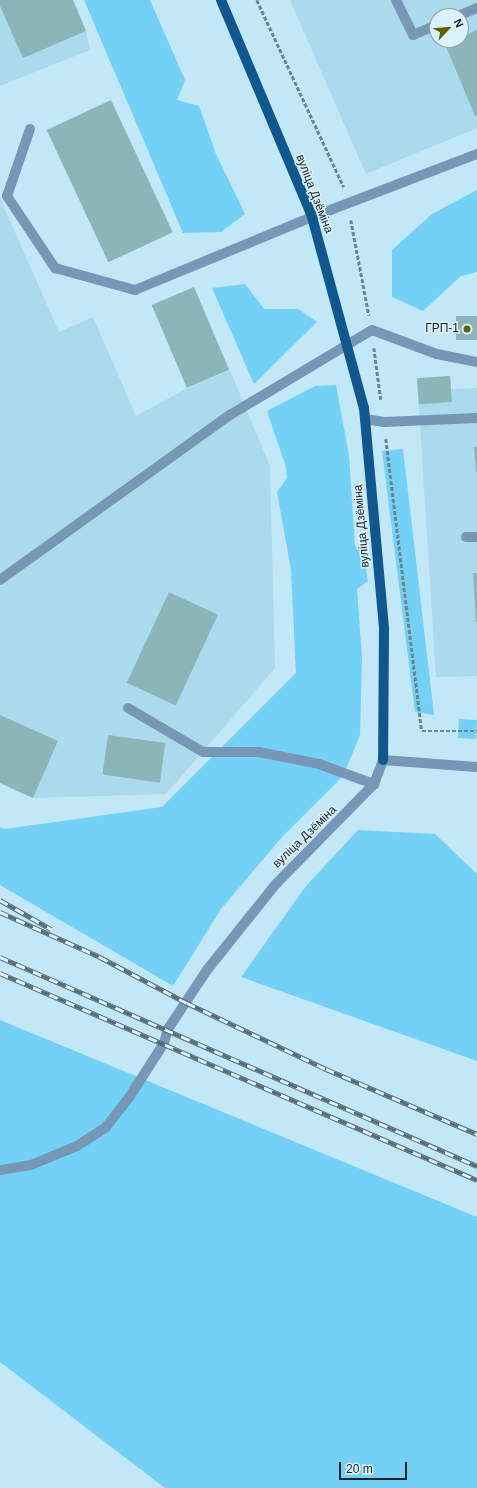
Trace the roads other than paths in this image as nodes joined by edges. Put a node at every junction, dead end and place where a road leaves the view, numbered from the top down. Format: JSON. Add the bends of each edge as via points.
{"nodes":[{"id":1,"x":221,"y":0,"type":"edge"},
{"id":2,"x":396,"y":0,"type":"edge"},
{"id":3,"x":429,"y":28,"type":"edge"},
{"id":4,"x":30,"y":129,"type":"dead end"},
{"id":5,"x":477,"y":154,"type":"edge"},
{"id":6,"x":312,"y":217,"type":"junction"},
{"id":7,"x":346,"y":345,"type":"junction"},
{"id":8,"x":477,"y":362,"type":"edge"},
{"id":9,"x":477,"y":418,"type":"edge"},
{"id":10,"x":365,"y":419,"type":"junction"},
{"id":11,"x":466,"y":537,"type":"dead end"},
{"id":12,"x":477,"y":537,"type":"edge"},
{"id":13,"x":0,"y":580,"type":"edge"},
{"id":14,"x":128,"y":708,"type":"dead end"},
{"id":15,"x":383,"y":760,"type":"junction"},
{"id":16,"x":477,"y":767,"type":"edge"},
{"id":17,"x":374,"y":784,"type":"junction"},
{"id":18,"x":0,"y":1170,"type":"edge"}],
"edges":[{"from":1,"to":6,"type":"main road","name":"вуліца Дзёміна"},
{"from":2,"to":3,"type":"street","via":[[412,35]]},
{"from":4,"to":6,"type":"street","via":[[7,196],[55,268],[135,290]]},
{"from":5,"to":6,"type":"street"},
{"from":6,"to":7,"type":"main road","name":"вуліца Дзёміна"},
{"from":7,"to":8,"type":"street","via":[[372,330],[438,354]]},
{"from":7,"to":10,"type":"main road","name":"вуліца Дзёміна"},
{"from":7,"to":13,"type":"street","via":[[230,415]]},
{"from":9,"to":10,"type":"street","via":[[384,422]]},
{"from":10,"to":15,"type":"main road","name":"вуліца Дзёміна","via":[[384,629]]},
{"from":11,"to":12,"type":"street"},
{"from":14,"to":17,"type":"street","via":[[203,752],[259,752],[319,764]]},
{"from":15,"to":16,"type":"street"},
{"from":15,"to":17,"type":"street","name":"вуліца Дзёміна"},
{"from":17,"to":18,"type":"street","name":"вуліца Дзёміна","via":[[276,884],[207,970],[168,1029],[164,1043],[130,1096],[106,1126],[77,1146],[31,1165]]}]}
